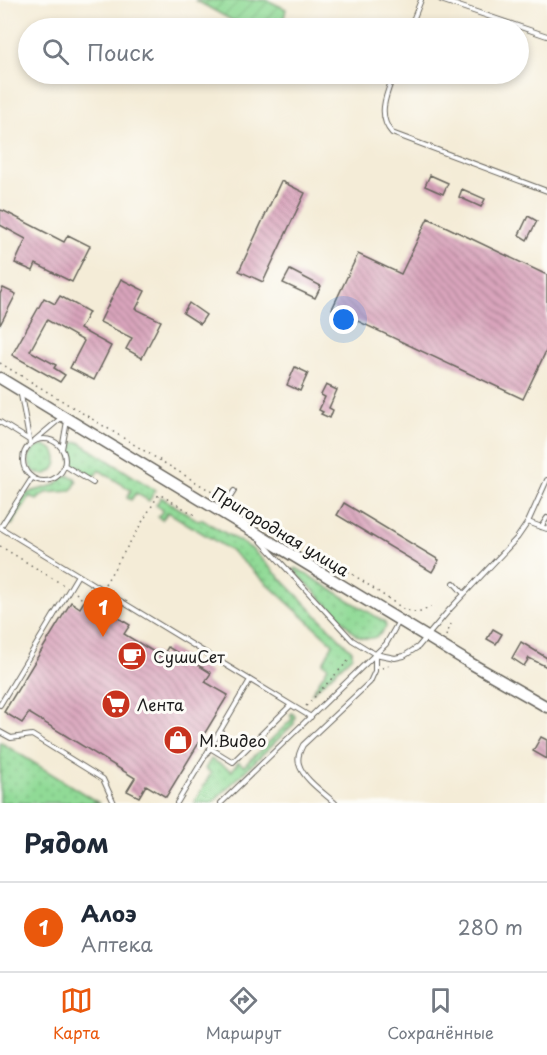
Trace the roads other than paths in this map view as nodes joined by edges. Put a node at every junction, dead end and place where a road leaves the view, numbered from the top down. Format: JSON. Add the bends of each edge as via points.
{"nodes":[{"id":1,"x":421,"y":0,"type":"edge"},
{"id":2,"x":441,"y":0,"type":"edge"},
{"id":3,"x":415,"y":18,"type":"edge"},
{"id":4,"x":494,"y":18,"type":"edge"},
{"id":5,"x":529,"y":30,"type":"edge"},
{"id":6,"x":547,"y":36,"type":"edge"},
{"id":7,"x":391,"y":84,"type":"edge"},
{"id":8,"x":547,"y":191,"type":"edge"},
{"id":9,"x":0,"y":378,"type":"edge"},
{"id":10,"x":21,"y":391,"type":"junction"},
{"id":11,"x":65,"y":418,"type":"junction"},
{"id":12,"x":0,"y":422,"type":"edge"},
{"id":13,"x":29,"y":442,"type":"junction"},
{"id":14,"x":62,"y":449,"type":"junction"},
{"id":15,"x":63,"y":465,"type":"junction"},
{"id":16,"x":32,"y":478,"type":"junction"},
{"id":17,"x":547,"y":480,"type":"edge"},
{"id":18,"x":93,"y":483,"type":"dead end"},
{"id":19,"x":234,"y":491,"type":"dead end"},
{"id":20,"x":220,"y":511,"type":"junction"},
{"id":21,"x":547,"y":518,"type":"edge"},
{"id":22,"x":528,"y":522,"type":"junction"},
{"id":23,"x":541,"y":527,"type":"junction"},
{"id":24,"x":0,"y":528,"type":"edge"},
{"id":25,"x":547,"y":529,"type":"edge"},
{"id":26,"x":254,"y":532,"type":"junction"},
{"id":27,"x":78,"y":575,"type":"junction"},
{"id":28,"x":454,"y":583,"type":"dead end"},
{"id":29,"x":464,"y":594,"type":"junction"},
{"id":30,"x":399,"y":620,"type":"junction"},
{"id":31,"x":427,"y":637,"type":"junction"},
{"id":32,"x":375,"y":654,"type":"junction"},
{"id":33,"x":250,"y":680,"type":"junction"},
{"id":34,"x":0,"y":705,"type":"edge"},
{"id":35,"x":291,"y":705,"type":"junction"},
{"id":36,"x":547,"y":707,"type":"edge"},
{"id":37,"x":311,"y":717,"type":"junction"},
{"id":38,"x":0,"y":732,"type":"edge"},
{"id":39,"x":210,"y":748,"type":"junction"},
{"id":40,"x":114,"y":803,"type":"edge"},
{"id":41,"x":177,"y":803,"type":"edge"},
{"id":42,"x":221,"y":803,"type":"edge"},
{"id":43,"x":334,"y":803,"type":"edge"}],
"edges":[{"from":1,"to":3,"type":"lane"},
{"from":2,"to":4,"type":"lane"},
{"from":5,"to":6,"type":"lane"},
{"from":7,"to":8,"type":"lane","via":[[383,109],[392,133]]},
{"from":9,"to":10,"type":"street","name":"Пригородная улица"},
{"from":10,"to":11,"type":"street","name":"Пригородная улица"},
{"from":10,"to":13,"type":"lane"},
{"from":11,"to":13,"type":"lane"},
{"from":11,"to":14,"type":"lane"},
{"from":11,"to":20,"type":"street","name":"Пригородная улица"},
{"from":12,"to":13,"type":"lane"},
{"from":13,"to":14,"type":"lane","via":[[41,439]]},
{"from":13,"to":16,"type":"lane","via":[[23,455],[24,468]]},
{"from":14,"to":15,"type":"lane"},
{"from":15,"to":16,"type":"lane","via":[[54,479],[42,482]]},
{"from":15,"to":18,"type":"lane"},
{"from":16,"to":24,"type":"lane"},
{"from":17,"to":22,"type":"lane"},
{"from":19,"to":20,"type":"lane"},
{"from":20,"to":26,"type":"street","name":"Пригородная улица"},
{"from":21,"to":23,"type":"lane"},
{"from":22,"to":23,"type":"lane"},
{"from":22,"to":29,"type":"lane","via":[[501,557]]},
{"from":23,"to":25,"type":"lane"},
{"from":24,"to":27,"type":"lane"},
{"from":26,"to":30,"type":"street","name":"Пригородная улица"},
{"from":26,"to":32,"type":"lane","via":[[352,640]]},
{"from":27,"to":33,"type":"lane"},
{"from":27,"to":34,"type":"lane"},
{"from":28,"to":29,"type":"lane"},
{"from":29,"to":31,"type":"lane"},
{"from":30,"to":31,"type":"street","name":"Пригородная улица"},
{"from":30,"to":32,"type":"lane","via":[[386,644]]},
{"from":31,"to":32,"type":"lane","via":[[405,656]]},
{"from":31,"to":36,"type":"street","name":"Пригородная улица"},
{"from":32,"to":37,"type":"lane"},
{"from":32,"to":43,"type":"lane","via":[[370,682],[303,745],[298,757],[305,774]]},
{"from":33,"to":35,"type":"lane"},
{"from":33,"to":39,"type":"lane"},
{"from":35,"to":37,"type":"lane"},
{"from":35,"to":39,"type":"lane","via":[[233,762]]},
{"from":37,"to":42,"type":"lane"},
{"from":38,"to":40,"type":"lane","via":[[12,738],[32,735],[93,772],[103,779]]},
{"from":39,"to":41,"type":"lane"}]}
